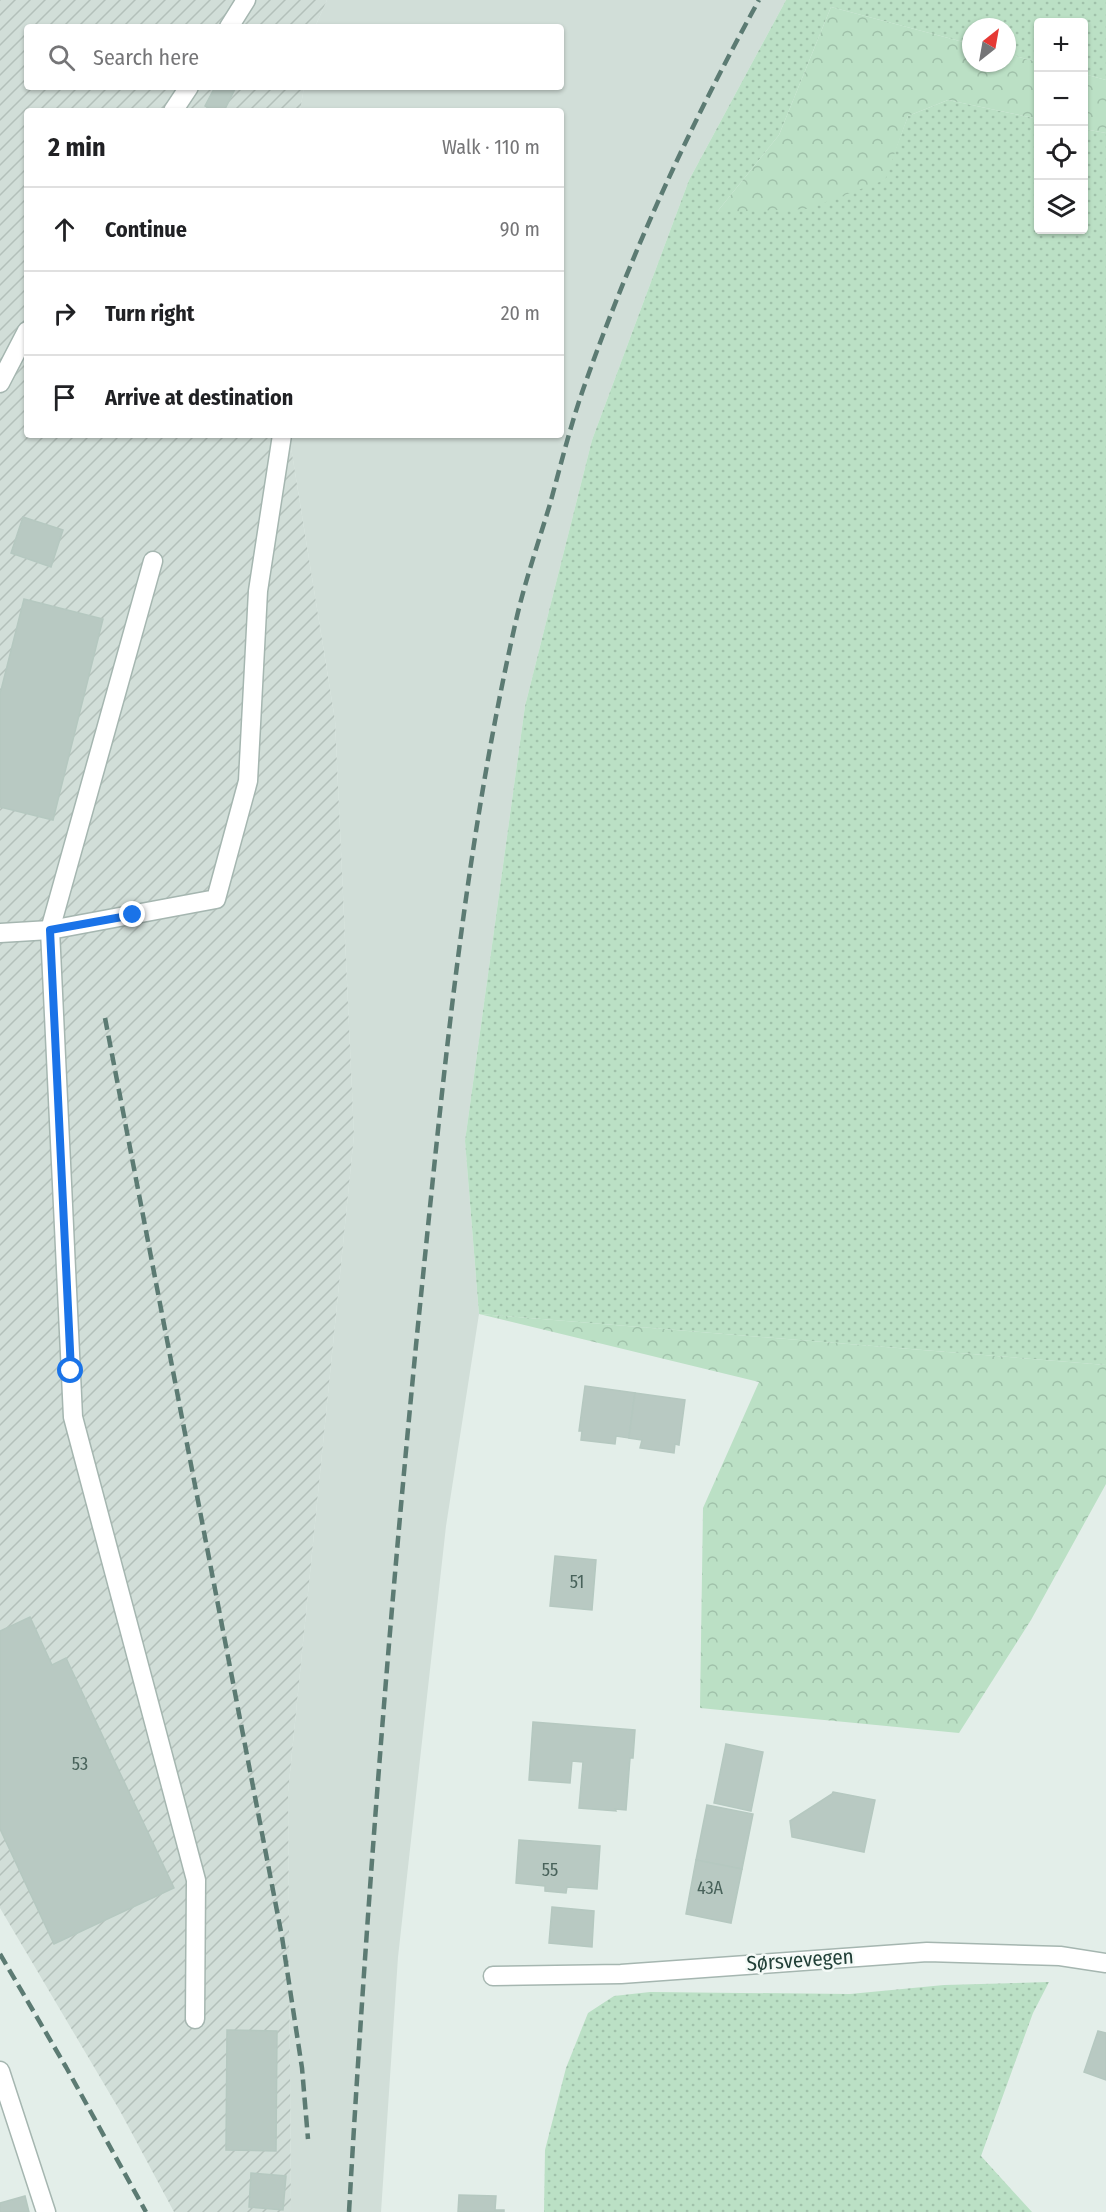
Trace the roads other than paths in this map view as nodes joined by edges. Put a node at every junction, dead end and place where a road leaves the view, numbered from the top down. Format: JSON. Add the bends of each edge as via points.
{"nodes":[{"id":1,"x":246,"y":0,"type":"edge"},
{"id":2,"x":231,"y":24,"type":"edge"},
{"id":3,"x":187,"y":90,"type":"edge"},
{"id":4,"x":175,"y":108,"type":"edge"},
{"id":5,"x":24,"y":337,"type":"edge"},
{"id":6,"x":0,"y":383,"type":"edge"},
{"id":7,"x":282,"y":438,"type":"edge"},
{"id":8,"x":153,"y":561,"type":"dead end"},
{"id":9,"x":50,"y":930,"type":"junction"},
{"id":10,"x":0,"y":933,"type":"edge"},
{"id":11,"x":1106,"y":1963,"type":"edge"},
{"id":12,"x":493,"y":1976,"type":"dead end"},
{"id":13,"x":195,"y":2019,"type":"dead end"},
{"id":14,"x":0,"y":2071,"type":"edge"},
{"id":15,"x":46,"y":2212,"type":"edge"}],
"edges":[{"from":1,"to":2,"type":"street"},
{"from":3,"to":4,"type":"street"},
{"from":5,"to":6,"type":"street"},
{"from":7,"to":9,"type":"street","via":[[258,591],[248,781],[216,899]]},
{"from":8,"to":9,"type":"street"},
{"from":9,"to":10,"type":"street"},
{"from":9,"to":13,"type":"street","via":[[73,1417],[196,1880]]},
{"from":11,"to":12,"type":"street","name":"Sørsvevegen","via":[[1060,1956],[927,1952],[621,1974]]},
{"from":14,"to":15,"type":"street"}]}
